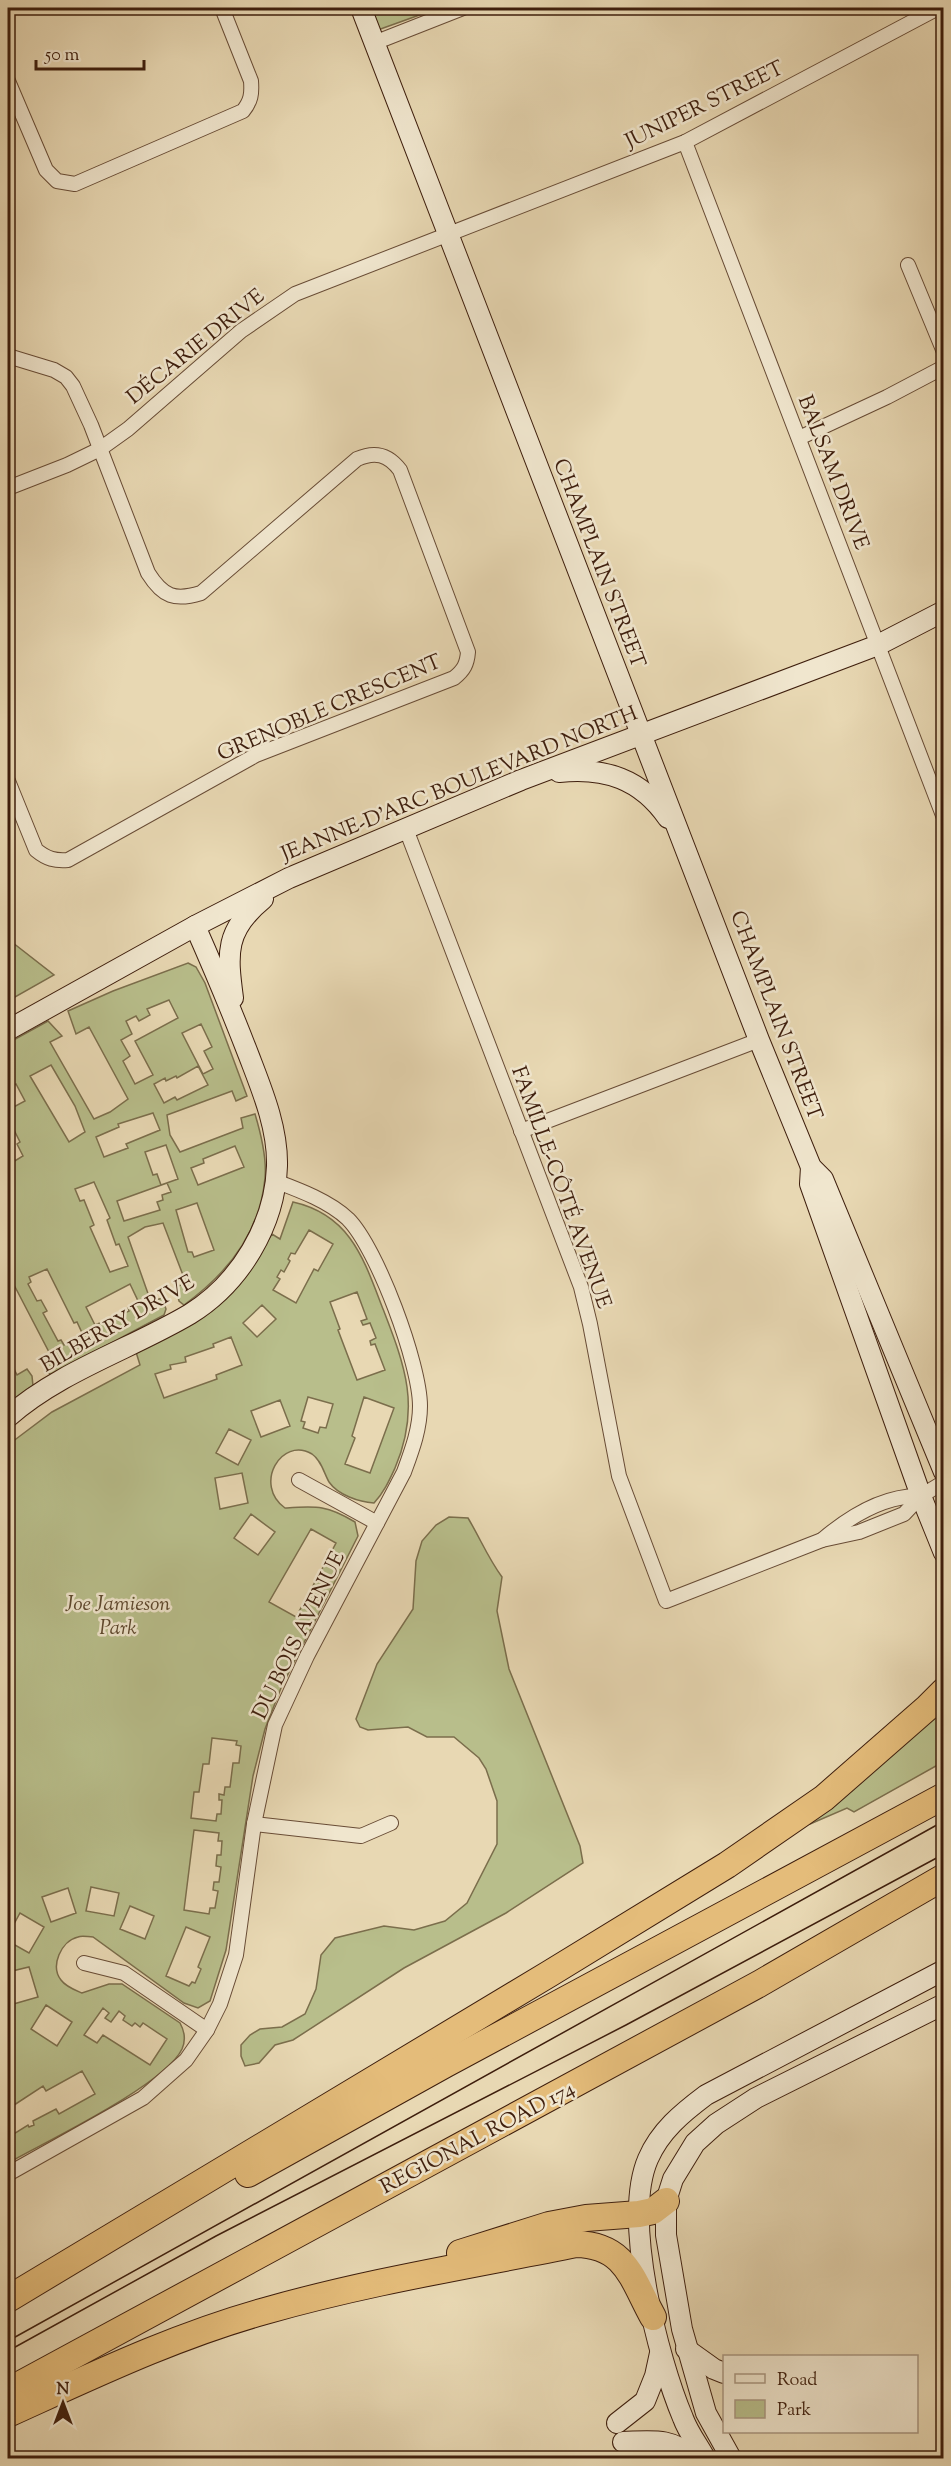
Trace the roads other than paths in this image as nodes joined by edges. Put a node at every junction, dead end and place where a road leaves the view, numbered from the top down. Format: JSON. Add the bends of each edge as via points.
{"nodes":[{"id":1,"x":222,"y":8,"type":"edge"},
{"id":2,"x":361,"y":8,"type":"edge"},
{"id":3,"x":463,"y":8,"type":"edge"},
{"id":4,"x":938,"y":8,"type":"edge"},
{"id":5,"x":374,"y":43,"type":"junction"},
{"id":6,"x":8,"y":81,"type":"edge"},
{"id":7,"x":685,"y":142,"type":"junction"},
{"id":8,"x":447,"y":235,"type":"junction"},
{"id":9,"x":908,"y":265,"type":"dead end"},
{"id":10,"x":944,"y":352,"type":"edge"},
{"id":11,"x":8,"y":356,"type":"edge"},
{"id":12,"x":944,"y":368,"type":"edge"},
{"id":13,"x":798,"y":438,"type":"junction"},
{"id":14,"x":100,"y":449,"type":"junction"},
{"id":15,"x":8,"y":488,"type":"edge"},
{"id":16,"x":944,"y":611,"type":"edge"},
{"id":17,"x":878,"y":645,"type":"junction"},
{"id":18,"x":640,"y":734,"type":"junction"},
{"id":19,"x":521,"y":780,"type":"junction"},
{"id":20,"x":8,"y":781,"type":"edge"},
{"id":21,"x":944,"y":818,"type":"edge"},
{"id":22,"x":406,"y":829,"type":"junction"},
{"id":23,"x":683,"y":840,"type":"junction"},
{"id":24,"x":289,"y":878,"type":"junction"},
{"id":25,"x":195,"y":926,"type":"junction"},
{"id":26,"x":238,"y":1026,"type":"junction"},
{"id":27,"x":8,"y":1030,"type":"edge"},
{"id":28,"x":759,"y":1040,"type":"junction"},
{"id":29,"x":521,"y":1131,"type":"junction"},
{"id":30,"x":811,"y":1167,"type":"junction"},
{"id":31,"x":275,"y":1181,"type":"junction"},
{"id":32,"x":8,"y":1417,"type":"edge"},
{"id":33,"x":944,"y":1472,"type":"edge"},
{"id":34,"x":299,"y":1480,"type":"dead end"},
{"id":35,"x":944,"y":1482,"type":"edge"},
{"id":36,"x":921,"y":1496,"type":"junction"},
{"id":37,"x":377,"y":1523,"type":"junction"},
{"id":38,"x":944,"y":1553,"type":"edge"},
{"id":39,"x":944,"y":1691,"type":"edge"},
{"id":40,"x":944,"y":1785,"type":"edge"},
{"id":41,"x":944,"y":1796,"type":"edge"},
{"id":42,"x":391,"y":1823,"type":"dead end"},
{"id":43,"x":254,"y":1824,"type":"junction"},
{"id":44,"x":944,"y":1877,"type":"edge"},
{"id":45,"x":84,"y":1963,"type":"dead end"},
{"id":46,"x":944,"y":1970,"type":"edge"},
{"id":47,"x":944,"y":2004,"type":"edge"},
{"id":48,"x":207,"y":2030,"type":"junction"},
{"id":49,"x":446,"y":2064,"type":"junction"},
{"id":50,"x":8,"y":2175,"type":"edge"},
{"id":51,"x":666,"y":2201,"type":"junction"},
{"id":52,"x":639,"y":2214,"type":"junction"},
{"id":53,"x":337,"y":2293,"type":"junction"},
{"id":54,"x":8,"y":2299,"type":"edge"},
{"id":55,"x":8,"y":2308,"type":"edge"},
{"id":56,"x":653,"y":2317,"type":"junction"},
{"id":57,"x":686,"y":2349,"type":"junction"},
{"id":58,"x":660,"y":2353,"type":"junction"},
{"id":59,"x":723,"y":2373,"type":"edge"},
{"id":60,"x":8,"y":2391,"type":"edge"},
{"id":61,"x":8,"y":2414,"type":"edge"},
{"id":62,"x":732,"y":2433,"type":"edge"},
{"id":63,"x":694,"y":2458,"type":"edge"},
{"id":64,"x":705,"y":2458,"type":"edge"},
{"id":65,"x":731,"y":2458,"type":"edge"},
{"id":66,"x":736,"y":2458,"type":"edge"}],
"edges":[{"from":1,"to":6,"type":"street","via":[[250,81],[250,103],[243,111],[75,184],[57,181],[46,170]]},
{"from":2,"to":5,"type":"main road","name":"CHAMPLAIN STREET"},
{"from":3,"to":5,"type":"street"},
{"from":4,"to":7,"type":"street","name":"JUNIPER STREET"},
{"from":5,"to":8,"type":"main road","name":"CHAMPLAIN STREET"},
{"from":7,"to":8,"type":"street","name":"JUNIPER STREET"},
{"from":7,"to":13,"type":"street","name":"BALSAM DRIVE"},
{"from":8,"to":14,"type":"street","name":"DÉCARIE DRIVE","via":[[294,294],[241,331]]},
{"from":8,"to":18,"type":"main road","name":"CHAMPLAIN STREET"},
{"from":9,"to":10,"type":"street"},
{"from":11,"to":14,"type":"street","name":"GRENOBLE CRESCENT","via":[[43,365],[66,377],[79,396]]},
{"from":12,"to":13,"type":"street"},
{"from":13,"to":17,"type":"street","name":"BALSAM DRIVE"},
{"from":14,"to":15,"type":"street","name":"DÉCARIE DRIVE"},
{"from":14,"to":20,"type":"street","name":"GRENOBLE CRESCENT","via":[[148,573],[156,586],[169,595],[186,598],[201,593],[357,459],[379,454],[392,459],[400,470],[466,641],[468,663],[454,678],[256,755],[68,860],[56,861],[36,850]]},
{"from":16,"to":17,"type":"main road","name":"JEANNE-D'ARC BOULEVARD NORTH"},
{"from":17,"to":18,"type":"main road","name":"JEANNE-D'ARC BOULEVARD NORTH"},
{"from":17,"to":21,"type":"street","name":"BALSAM DRIVE"},
{"from":18,"to":19,"type":"main road","name":"JEANNE-D'ARC BOULEVARD NORTH"},
{"from":18,"to":23,"type":"main road","name":"CHAMPLAIN STREET"},
{"from":19,"to":22,"type":"main road","name":"JEANNE-D'ARC BOULEVARD NORTH"},
{"from":19,"to":23,"type":"main road","via":[[577,770],[614,776],[635,784],[657,801]]},
{"from":22,"to":24,"type":"main road","name":"JEANNE-D'ARC BOULEVARD NORTH"},
{"from":22,"to":29,"type":"street","name":"FAMILLE-CÔTÉ AVENUE"},
{"from":23,"to":28,"type":"main road","name":"CHAMPLAIN STREET"},
{"from":24,"to":25,"type":"main road","name":"JEANNE-D'ARC BOULEVARD NORTH"},
{"from":24,"to":26,"type":"main road","via":[[246,914],[234,930],[229,958]]},
{"from":25,"to":26,"type":"main road","name":"BILBERRY DRIVE"},
{"from":25,"to":27,"type":"main road","name":"JEANNE-D'ARC BOULEVARD NORTH"},
{"from":26,"to":31,"type":"main road","name":"BILBERRY DRIVE","via":[[270,1118],[277,1166]]},
{"from":28,"to":29,"type":"street"},
{"from":28,"to":30,"type":"main road","name":"CHAMPLAIN STREET"},
{"from":29,"to":36,"type":"street","name":"FAMILLE-CÔTÉ AVENUE","via":[[580,1287],[619,1476],[666,1601],[822,1540],[850,1518],[897,1497]]},
{"from":30,"to":33,"type":"main road","name":"CHAMPLAIN STREET","via":[[823,1179]]},
{"from":30,"to":36,"type":"main road","name":"CHAMPLAIN STREET","via":[[810,1184]]},
{"from":31,"to":32,"type":"main road","name":"BILBERRY DRIVE","via":[[264,1224],[250,1252],[231,1279],[206,1302],[67,1378]]},
{"from":31,"to":37,"type":"street","name":"DU BOIS AVENUE","via":[[332,1208],[359,1232],[373,1255],[412,1358],[420,1406],[416,1440]]},
{"from":34,"to":37,"type":"street"},
{"from":35,"to":36,"type":"street"},
{"from":36,"to":38,"type":"main road","name":"CHAMPLAIN STREET"},
{"from":37,"to":43,"type":"street","name":"DU BOIS AVENUE","via":[[275,1725]]},
{"from":39,"to":54,"type":"highway","via":[[824,1798],[727,1865]]},
{"from":40,"to":49,"type":"highway","via":[[523,2015]]},
{"from":41,"to":49,"type":"highway"},
{"from":42,"to":43,"type":"street","via":[[361,1836]]},
{"from":43,"to":48,"type":"street","name":"DU BOIS AVENUE","via":[[236,1955]]},
{"from":44,"to":60,"type":"highway","name":"REGIONAL ROAD 174","via":[[759,1984]]},
{"from":45,"to":48,"type":"street","via":[[124,1973]]},
{"from":46,"to":52,"type":"main road","via":[[706,2095],[685,2110],[668,2127],[648,2160]]},
{"from":47,"to":51,"type":"main road","via":[[756,2098],[716,2124],[682,2161]]},
{"from":48,"to":50,"type":"street","name":"DU BOIS AVENUE","via":[[186,2060],[143,2098]]},
{"from":49,"to":55,"type":"highway"},
{"from":51,"to":52,"type":"highway","via":[[653,2211]]},
{"from":51,"to":57,"type":"main road","via":[[667,2242]]},
{"from":52,"to":53,"type":"highway","via":[[549,2225]]},
{"from":52,"to":56,"type":"main road"},
{"from":53,"to":56,"type":"highway","via":[[588,2244],[613,2253],[628,2268]]},
{"from":53,"to":61,"type":"highway","via":[[200,2331],[116,2364]]},
{"from":56,"to":58,"type":"main road"},
{"from":57,"to":59,"type":"main road"},
{"from":57,"to":65,"type":"main road","via":[[706,2413]]},
{"from":58,"to":63,"type":"main road","via":[[645,2401],[620,2432],[681,2447]]},
{"from":58,"to":64,"type":"main road","via":[[683,2420]]},
{"from":62,"to":66,"type":"main road"}]}
